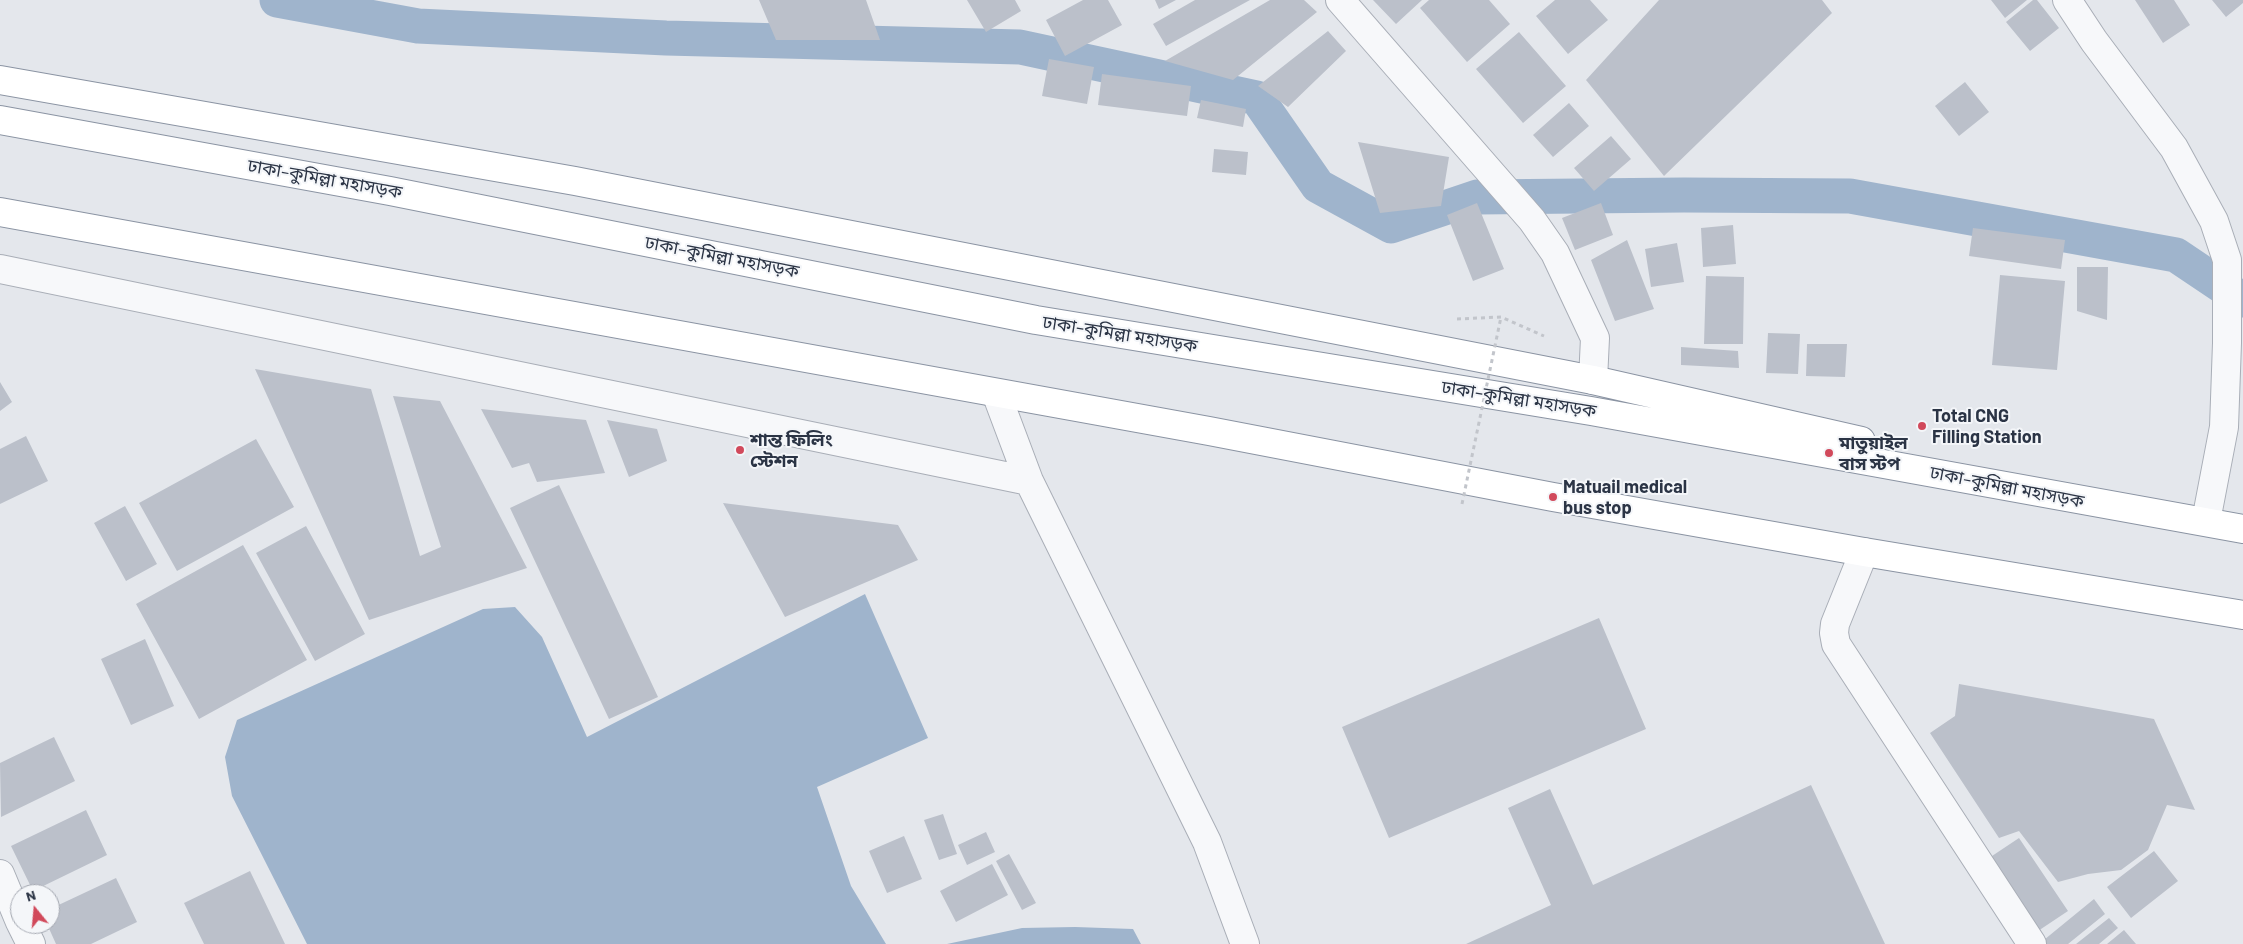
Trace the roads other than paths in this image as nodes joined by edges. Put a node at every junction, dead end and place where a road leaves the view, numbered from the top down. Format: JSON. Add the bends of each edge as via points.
{"nodes":[{"id":1,"x":1340,"y":0,"type":"edge"},
{"id":2,"x":2067,"y":0,"type":"edge"},
{"id":3,"x":0,"y":80,"type":"edge"},
{"id":4,"x":0,"y":120,"type":"edge"},
{"id":5,"x":0,"y":212,"type":"edge"},
{"id":6,"x":0,"y":269,"type":"edge"},
{"id":7,"x":1593,"y":380,"type":"junction"},
{"id":8,"x":996,"y":393,"type":"junction"},
{"id":9,"x":1029,"y":481,"type":"junction"},
{"id":10,"x":2206,"y":521,"type":"junction"},
{"id":11,"x":2243,"y":529,"type":"edge"},
{"id":12,"x":1864,"y":552,"type":"junction"},
{"id":13,"x":2243,"y":615,"type":"edge"},
{"id":14,"x":0,"y":874,"type":"edge"},
{"id":15,"x":10,"y":897,"type":"edge"},
{"id":16,"x":1245,"y":944,"type":"edge"},
{"id":17,"x":2032,"y":944,"type":"edge"}],
"edges":[{"from":1,"to":7,"type":"street","via":[[1532,220],[1555,253],[1595,338]]},
{"from":2,"to":10,"type":"street","via":[[2174,148],[2214,221],[2227,260],[2224,427]]},
{"from":3,"to":7,"type":"highway","via":[[575,181]]},
{"from":4,"to":10,"type":"highway","name":"ঢাকা–কুমিল্লা মহাসড়ক","via":[[390,191],[1036,320],[1591,411]]},
{"from":5,"to":8,"type":"highway"},
{"from":6,"to":9,"type":"street"},
{"from":7,"to":10,"type":"highway"},
{"from":8,"to":9,"type":"street"},
{"from":8,"to":12,"type":"highway","via":[[1553,498]]},
{"from":9,"to":16,"type":"street","via":[[1207,842]]},
{"from":10,"to":11,"type":"highway","name":"ঢাকা–কুমিল্লা মহাসড়ক"},
{"from":12,"to":13,"type":"highway"},
{"from":12,"to":17,"type":"street","via":[[1835,624],[1836,644]]},
{"from":14,"to":15,"type":"street"}]}
